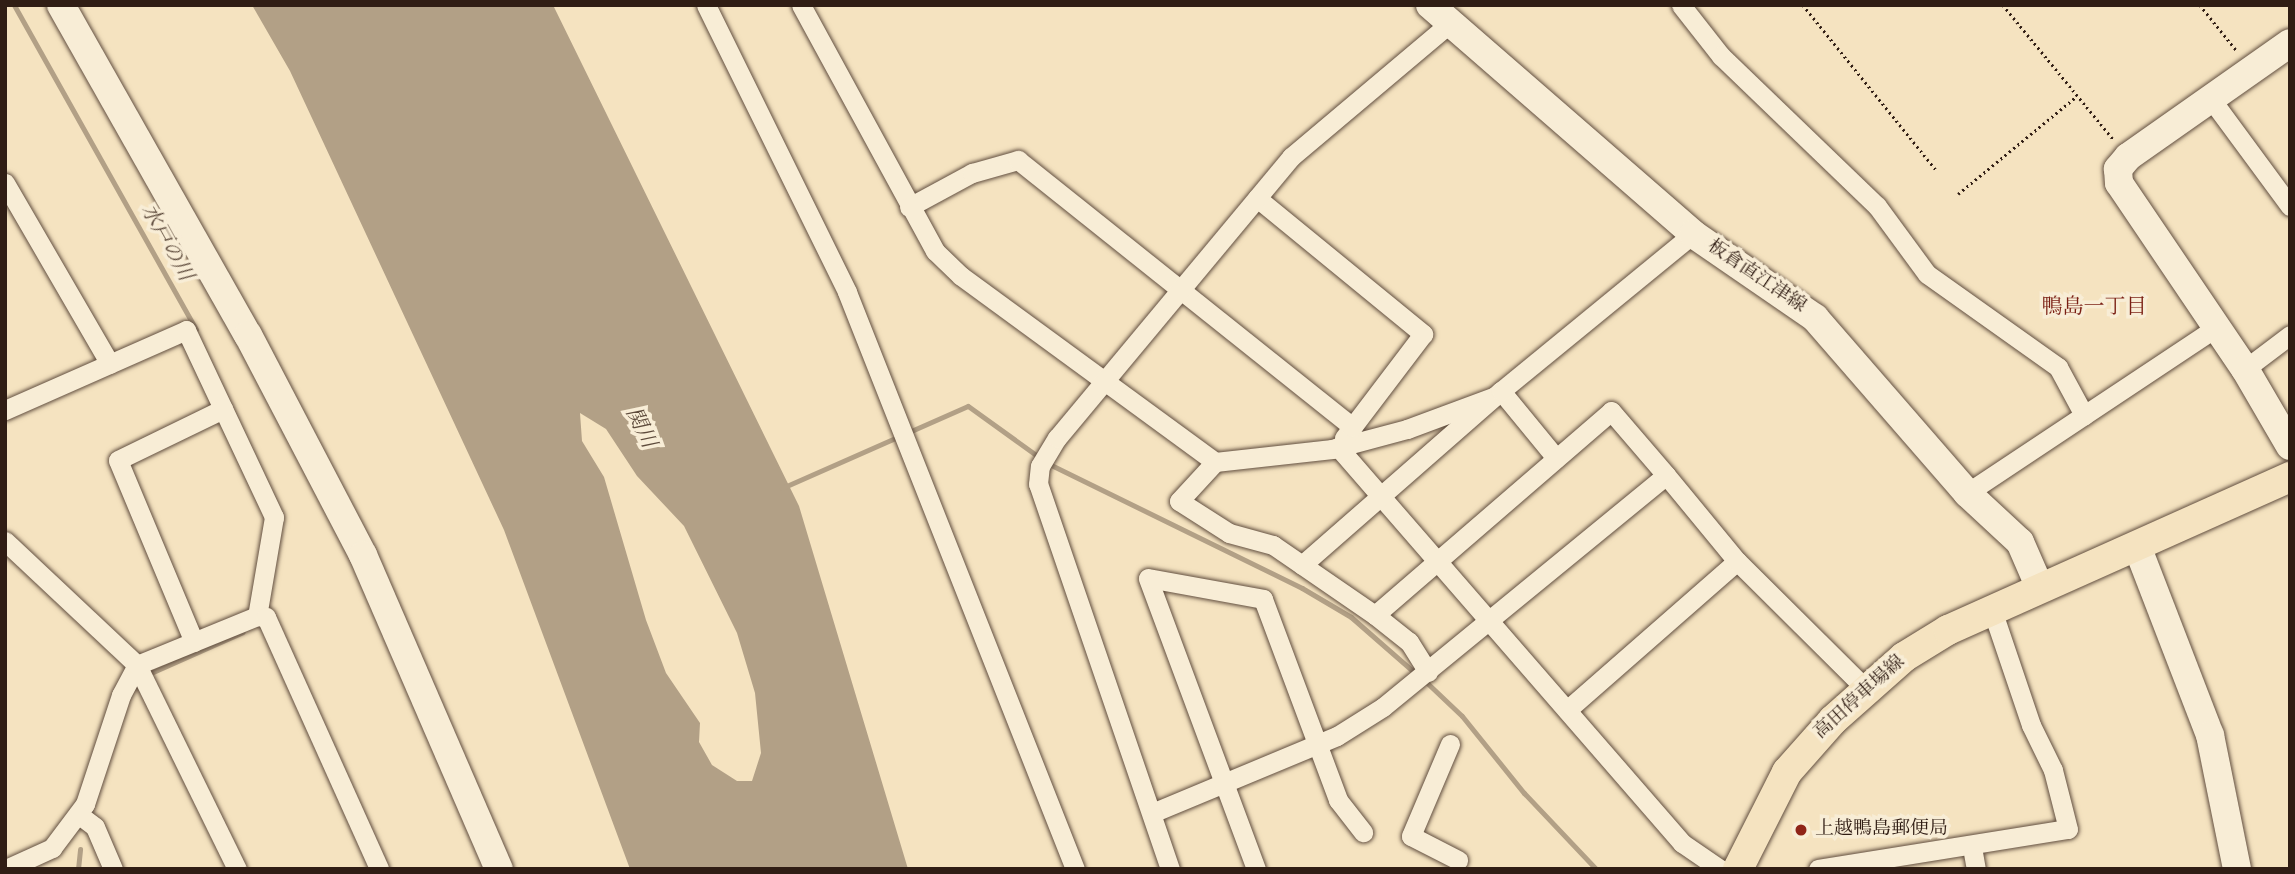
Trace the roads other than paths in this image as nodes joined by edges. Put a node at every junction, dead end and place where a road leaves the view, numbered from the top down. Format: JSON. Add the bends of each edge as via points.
{"nodes":[{"id":1,"x":61,"y":5,"type":"edge"},
{"id":2,"x":706,"y":5,"type":"edge"},
{"id":3,"x":1681,"y":5,"type":"edge"},
{"id":4,"x":804,"y":6,"type":"edge"},
{"id":5,"x":1440,"y":14,"type":"edge"},
{"id":6,"x":2290,"y":43,"type":"edge"},
{"id":7,"x":2211,"y":99,"type":"junction"},
{"id":8,"x":5,"y":183,"type":"edge"},
{"id":9,"x":1257,"y":198,"type":"junction"},
{"id":10,"x":2287,"y":198,"type":"edge"},
{"id":11,"x":909,"y":207,"type":"junction"},
{"id":12,"x":1693,"y":234,"type":"junction"},
{"id":13,"x":1181,"y":289,"type":"junction"},
{"id":14,"x":2214,"y":330,"type":"junction"},
{"id":15,"x":2290,"y":335,"type":"edge"},
{"id":16,"x":110,"y":364,"type":"junction"},
{"id":17,"x":2245,"y":369,"type":"junction"},
{"id":18,"x":1104,"y":380,"type":"junction"},
{"id":19,"x":1497,"y":394,"type":"junction"},
{"id":20,"x":223,"y":409,"type":"junction"},
{"id":21,"x":5,"y":410,"type":"edge"},
{"id":22,"x":2084,"y":415,"type":"junction"},
{"id":23,"x":1352,"y":427,"type":"junction"},
{"id":24,"x":2290,"y":446,"type":"edge"},
{"id":25,"x":1338,"y":447,"type":"junction"},
{"id":26,"x":1556,"y":458,"type":"junction"},
{"id":27,"x":1215,"y":463,"type":"junction"},
{"id":28,"x":1666,"y":475,"type":"junction"},
{"id":29,"x":2290,"y":477,"type":"edge"},
{"id":30,"x":1382,"y":494,"type":"junction"},
{"id":31,"x":1968,"y":494,"type":"junction"},
{"id":32,"x":5,"y":541,"type":"edge"},
{"id":33,"x":2137,"y":546,"type":"junction"},
{"id":34,"x":1438,"y":558,"type":"junction"},
{"id":35,"x":1737,"y":561,"type":"junction"},
{"id":36,"x":1303,"y":565,"type":"junction"},
{"id":37,"x":2040,"y":587,"type":"junction"},
{"id":38,"x":1992,"y":610,"type":"junction"},
{"id":39,"x":1375,"y":615,"type":"junction"},
{"id":40,"x":257,"y":616,"type":"junction"},
{"id":41,"x":1489,"y":624,"type":"junction"},
{"id":42,"x":194,"y":642,"type":"junction"},
{"id":43,"x":137,"y":665,"type":"junction"},
{"id":44,"x":1428,"y":672,"type":"junction"},
{"id":45,"x":1866,"y":689,"type":"junction"},
{"id":46,"x":1567,"y":710,"type":"junction"},
{"id":47,"x":1316,"y":744,"type":"junction"},
{"id":48,"x":1450,"y":744,"type":"dead end"},
{"id":49,"x":1224,"y":782,"type":"junction"},
{"id":50,"x":1152,"y":813,"type":"junction"},
{"id":51,"x":78,"y":814,"type":"junction"},
{"id":52,"x":1363,"y":832,"type":"dead end"},
{"id":53,"x":1972,"y":847,"type":"junction"},
{"id":54,"x":1461,"y":866,"type":"edge"},
{"id":55,"x":1844,"y":867,"type":"edge"},
{"id":56,"x":6,"y":869,"type":"edge"},
{"id":57,"x":113,"y":869,"type":"edge"},
{"id":58,"x":237,"y":869,"type":"edge"},
{"id":59,"x":379,"y":869,"type":"edge"},
{"id":60,"x":499,"y":869,"type":"edge"},
{"id":61,"x":1074,"y":869,"type":"edge"},
{"id":62,"x":1170,"y":869,"type":"edge"},
{"id":63,"x":1256,"y":869,"type":"edge"},
{"id":64,"x":1720,"y":869,"type":"edge"},
{"id":65,"x":1738,"y":869,"type":"edge"},
{"id":66,"x":1818,"y":869,"type":"edge"},
{"id":67,"x":1976,"y":869,"type":"edge"},
{"id":68,"x":2237,"y":869,"type":"edge"}],
"edges":[{"from":1,"to":60,"type":"street","via":[[248,335],[363,555]]},
{"from":2,"to":61,"type":"street","via":[[848,292]]},
{"from":3,"to":22,"type":"street","via":[[1721,56],[1877,206],[1927,274],[2058,367]]},
{"from":4,"to":11,"type":"street"},
{"from":5,"to":9,"type":"street","via":[[1291,157]]},
{"from":5,"to":12,"type":"street","name":"板倉直江津線"},
{"from":6,"to":7,"type":"street"},
{"from":7,"to":10,"type":"street"},
{"from":7,"to":14,"type":"street","via":[[2128,157],[2118,169],[2119,183]]},
{"from":8,"to":16,"type":"street"},
{"from":9,"to":13,"type":"street"},
{"from":9,"to":23,"type":"street","via":[[1423,334]]},
{"from":11,"to":13,"type":"street","via":[[972,173],[1018,160]]},
{"from":11,"to":18,"type":"street","via":[[935,251],[961,276]]},
{"from":12,"to":19,"type":"street"},
{"from":12,"to":31,"type":"street","name":"板倉直江津線","via":[[1815,318]]},
{"from":13,"to":18,"type":"street"},
{"from":13,"to":23,"type":"street"},
{"from":14,"to":17,"type":"street"},
{"from":14,"to":22,"type":"street"},
{"from":15,"to":17,"type":"street"},
{"from":16,"to":20,"type":"street","via":[[186,330]]},
{"from":16,"to":21,"type":"street"},
{"from":17,"to":24,"type":"street"},
{"from":18,"to":27,"type":"street"},
{"from":18,"to":50,"type":"street","via":[[1057,438],[1041,466],[1038,484]]},
{"from":19,"to":25,"type":"street","via":[[1407,429]]},
{"from":19,"to":26,"type":"street"},
{"from":19,"to":30,"type":"street"},
{"from":20,"to":40,"type":"street","via":[[274,517]]},
{"from":20,"to":42,"type":"street","via":[[118,460]]},
{"from":22,"to":31,"type":"street"},
{"from":23,"to":25,"type":"street"},
{"from":25,"to":27,"type":"street"},
{"from":25,"to":30,"type":"street"},
{"from":26,"to":28,"type":"street","via":[[1611,411]]},
{"from":26,"to":34,"type":"street"},
{"from":27,"to":36,"type":"street","via":[[1179,501],[1229,533],[1273,545]]},
{"from":28,"to":35,"type":"street"},
{"from":28,"to":41,"type":"street"},
{"from":29,"to":33,"type":"main road","name":"高田停車場線"},
{"from":30,"to":34,"type":"street"},
{"from":30,"to":36,"type":"street"},
{"from":31,"to":37,"type":"street","name":"板倉直江津線","via":[[2020,542]]},
{"from":32,"to":43,"type":"street"},
{"from":33,"to":37,"type":"main road","name":"高田停車場線"},
{"from":33,"to":68,"type":"street","via":[[2210,735]]},
{"from":34,"to":39,"type":"street"},
{"from":34,"to":41,"type":"street"},
{"from":35,"to":45,"type":"street"},
{"from":35,"to":46,"type":"street"},
{"from":36,"to":39,"type":"street"},
{"from":37,"to":38,"type":"main road","name":"高田停車場線"},
{"from":38,"to":45,"type":"main road","name":"高田停車場線","via":[[1937,637]]},
{"from":38,"to":53,"type":"street","via":[[2031,725],[2053,770],[2068,829]]},
{"from":39,"to":44,"type":"street","via":[[1409,642]]},
{"from":40,"to":42,"type":"street"},
{"from":40,"to":59,"type":"street","via":[[266,617]]},
{"from":41,"to":44,"type":"street"},
{"from":41,"to":46,"type":"street"},
{"from":42,"to":43,"type":"street"},
{"from":43,"to":51,"type":"street","via":[[121,695],[95,779]]},
{"from":43,"to":58,"type":"street"},
{"from":44,"to":47,"type":"street","via":[[1383,707]]},
{"from":45,"to":65,"type":"main road","name":"高田停車場線","via":[[1787,772]]},
{"from":46,"to":64,"type":"street","via":[[1682,843]]},
{"from":47,"to":49,"type":"street"},
{"from":47,"to":49,"type":"street","via":[[1263,599],[1148,578]]},
{"from":47,"to":52,"type":"street","via":[[1338,800]]},
{"from":48,"to":54,"type":"street","via":[[1411,836]]},
{"from":49,"to":50,"type":"street"},
{"from":49,"to":63,"type":"street"},
{"from":50,"to":62,"type":"street"},
{"from":51,"to":56,"type":"street","via":[[52,848]]},
{"from":51,"to":57,"type":"street","via":[[95,827]]},
{"from":53,"to":55,"type":"street"},
{"from":53,"to":67,"type":"street"},
{"from":55,"to":66,"type":"street"}]}
